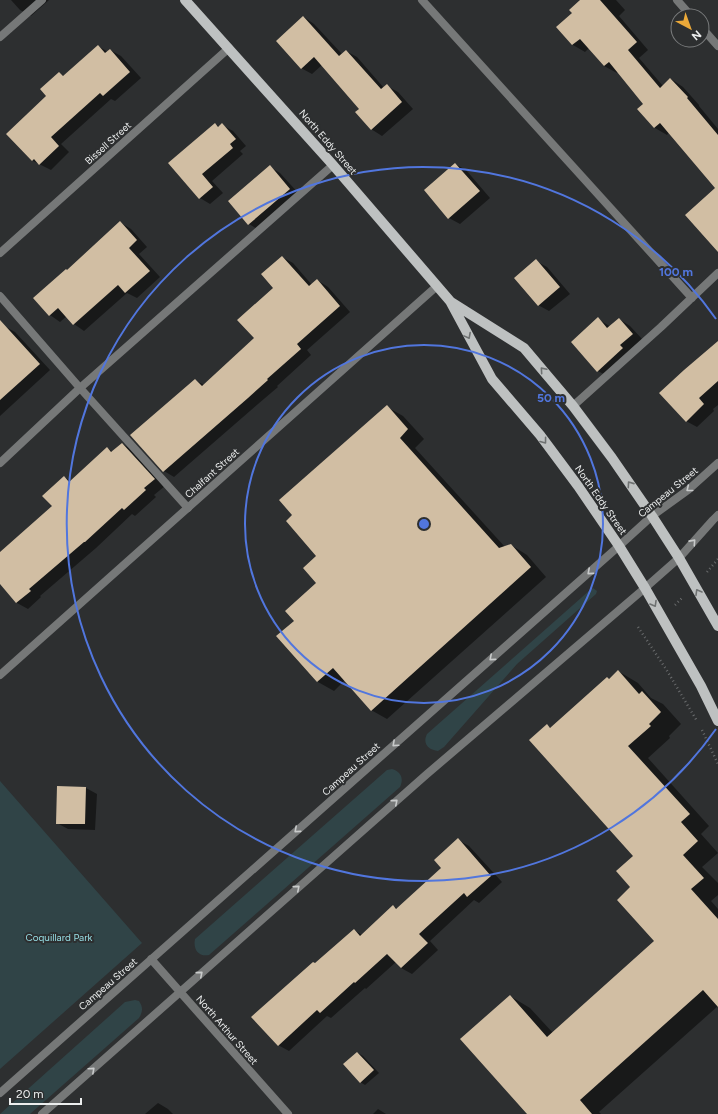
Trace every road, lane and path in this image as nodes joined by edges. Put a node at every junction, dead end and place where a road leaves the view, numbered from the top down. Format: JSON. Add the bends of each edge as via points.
{"nodes":[{"id":1,"x":42,"y":0,"type":"edge"},
{"id":2,"x":185,"y":0,"type":"edge"},
{"id":3,"x":422,"y":0,"type":"edge"},
{"id":4,"x":677,"y":0,"type":"edge"},
{"id":5,"x":684,"y":8,"type":"edge"},
{"id":6,"x":0,"y":37,"type":"edge"},
{"id":7,"x":710,"y":37,"type":"edge"},
{"id":8,"x":718,"y":46,"type":"edge"},
{"id":9,"x":229,"y":48,"type":"junction"},
{"id":10,"x":333,"y":165,"type":"junction"},
{"id":11,"x":0,"y":254,"type":"edge"},
{"id":12,"x":718,"y":273,"type":"edge"},
{"id":13,"x":437,"y":286,"type":"junction"},
{"id":14,"x":0,"y":296,"type":"edge"},
{"id":15,"x":692,"y":298,"type":"junction"},
{"id":16,"x":450,"y":301,"type":"junction"},
{"id":17,"x":80,"y":388,"type":"junction"},
{"id":18,"x":573,"y":406,"type":"junction"},
{"id":19,"x":0,"y":463,"type":"edge"},
{"id":20,"x":718,"y":463,"type":"edge"},
{"id":21,"x":188,"y":508,"type":"junction"},
{"id":22,"x":718,"y":515,"type":"edge"},
{"id":23,"x":652,"y":516,"type":"junction"},
{"id":24,"x":619,"y":546,"type":"junction"},
{"id":25,"x":679,"y":558,"type":"junction"},
{"id":26,"x":718,"y":559,"type":"edge"},
{"id":27,"x":715,"y":563,"type":"dead end"},
{"id":28,"x":645,"y":588,"type":"junction"},
{"id":29,"x":718,"y":626,"type":"edge"},
{"id":30,"x":638,"y":627,"type":"dead end"},
{"id":31,"x":647,"y":632,"type":"dead end"},
{"id":32,"x":642,"y":633,"type":"junction"},
{"id":33,"x":0,"y":675,"type":"edge"},
{"id":34,"x":718,"y":721,"type":"edge"},
{"id":35,"x":718,"y":764,"type":"edge"},
{"id":36,"x":151,"y":959,"type":"junction"},
{"id":37,"x":180,"y":992,"type":"junction"},
{"id":38,"x":0,"y":1092,"type":"edge"},
{"id":39,"x":42,"y":1114,"type":"edge"},
{"id":40,"x":288,"y":1114,"type":"edge"}],
"edges":[{"from":1,"to":6,"type":"street"},
{"from":2,"to":9,"type":"main road","name":"North Eddy Street"},
{"from":3,"to":15,"type":"street"},
{"from":4,"to":5,"type":"street"},
{"from":7,"to":8,"type":"street"},
{"from":9,"to":10,"type":"main road","name":"North Eddy Street"},
{"from":9,"to":11,"type":"street","name":"Bissell Street"},
{"from":10,"to":13,"type":"main road","name":"North Eddy Street"},
{"from":10,"to":17,"type":"street"},
{"from":12,"to":15,"type":"street"},
{"from":13,"to":16,"type":"main road","name":"North Eddy Street"},
{"from":13,"to":21,"type":"street","name":"Chalfant Street"},
{"from":14,"to":17,"type":"street"},
{"from":15,"to":18,"type":"street"},
{"from":18,"to":16,"type":"main road","name":"North Eddy Street","one_way":true,"via":[[524,348]]},
{"from":16,"to":24,"type":"main road","name":"North Eddy Street","one_way":true,"via":[[492,379],[540,436]]},
{"from":17,"to":19,"type":"street"},
{"from":17,"to":21,"type":"street"},
{"from":23,"to":18,"type":"main road","name":"North Eddy Street","one_way":true},
{"from":20,"to":23,"type":"street","name":"Campeau Street","one_way":true,"via":[[688,490]]},
{"from":21,"to":33,"type":"street","name":"Chalfant Street"},
{"from":25,"to":22,"type":"street","one_way":true},
{"from":23,"to":24,"type":"street","name":"Campeau Street"},
{"from":23,"to":25,"type":"main road","name":"North Eddy Street"},
{"from":24,"to":28,"type":"main road","name":"North Eddy Street"},
{"from":24,"to":36,"type":"street","name":"Campeau Street","one_way":true},
{"from":25,"to":28,"type":"street"},
{"from":29,"to":25,"type":"main road","name":"North Eddy Street","one_way":true},
{"from":26,"to":27,"type":"path"},
{"from":28,"to":34,"type":"main road","name":"North Eddy Street","one_way":true},
{"from":37,"to":28,"type":"street","one_way":true,"via":[[427,774]]},
{"from":30,"to":32,"type":"path"},
{"from":31,"to":32,"type":"path"},
{"from":32,"to":35,"type":"path","via":[[696,720]]},
{"from":36,"to":37,"type":"street","name":"North Arthur Street"},
{"from":36,"to":38,"type":"street","name":"Campeau Street"},
{"from":39,"to":37,"type":"street","one_way":true},
{"from":37,"to":40,"type":"street","name":"North Arthur Street"}]}
